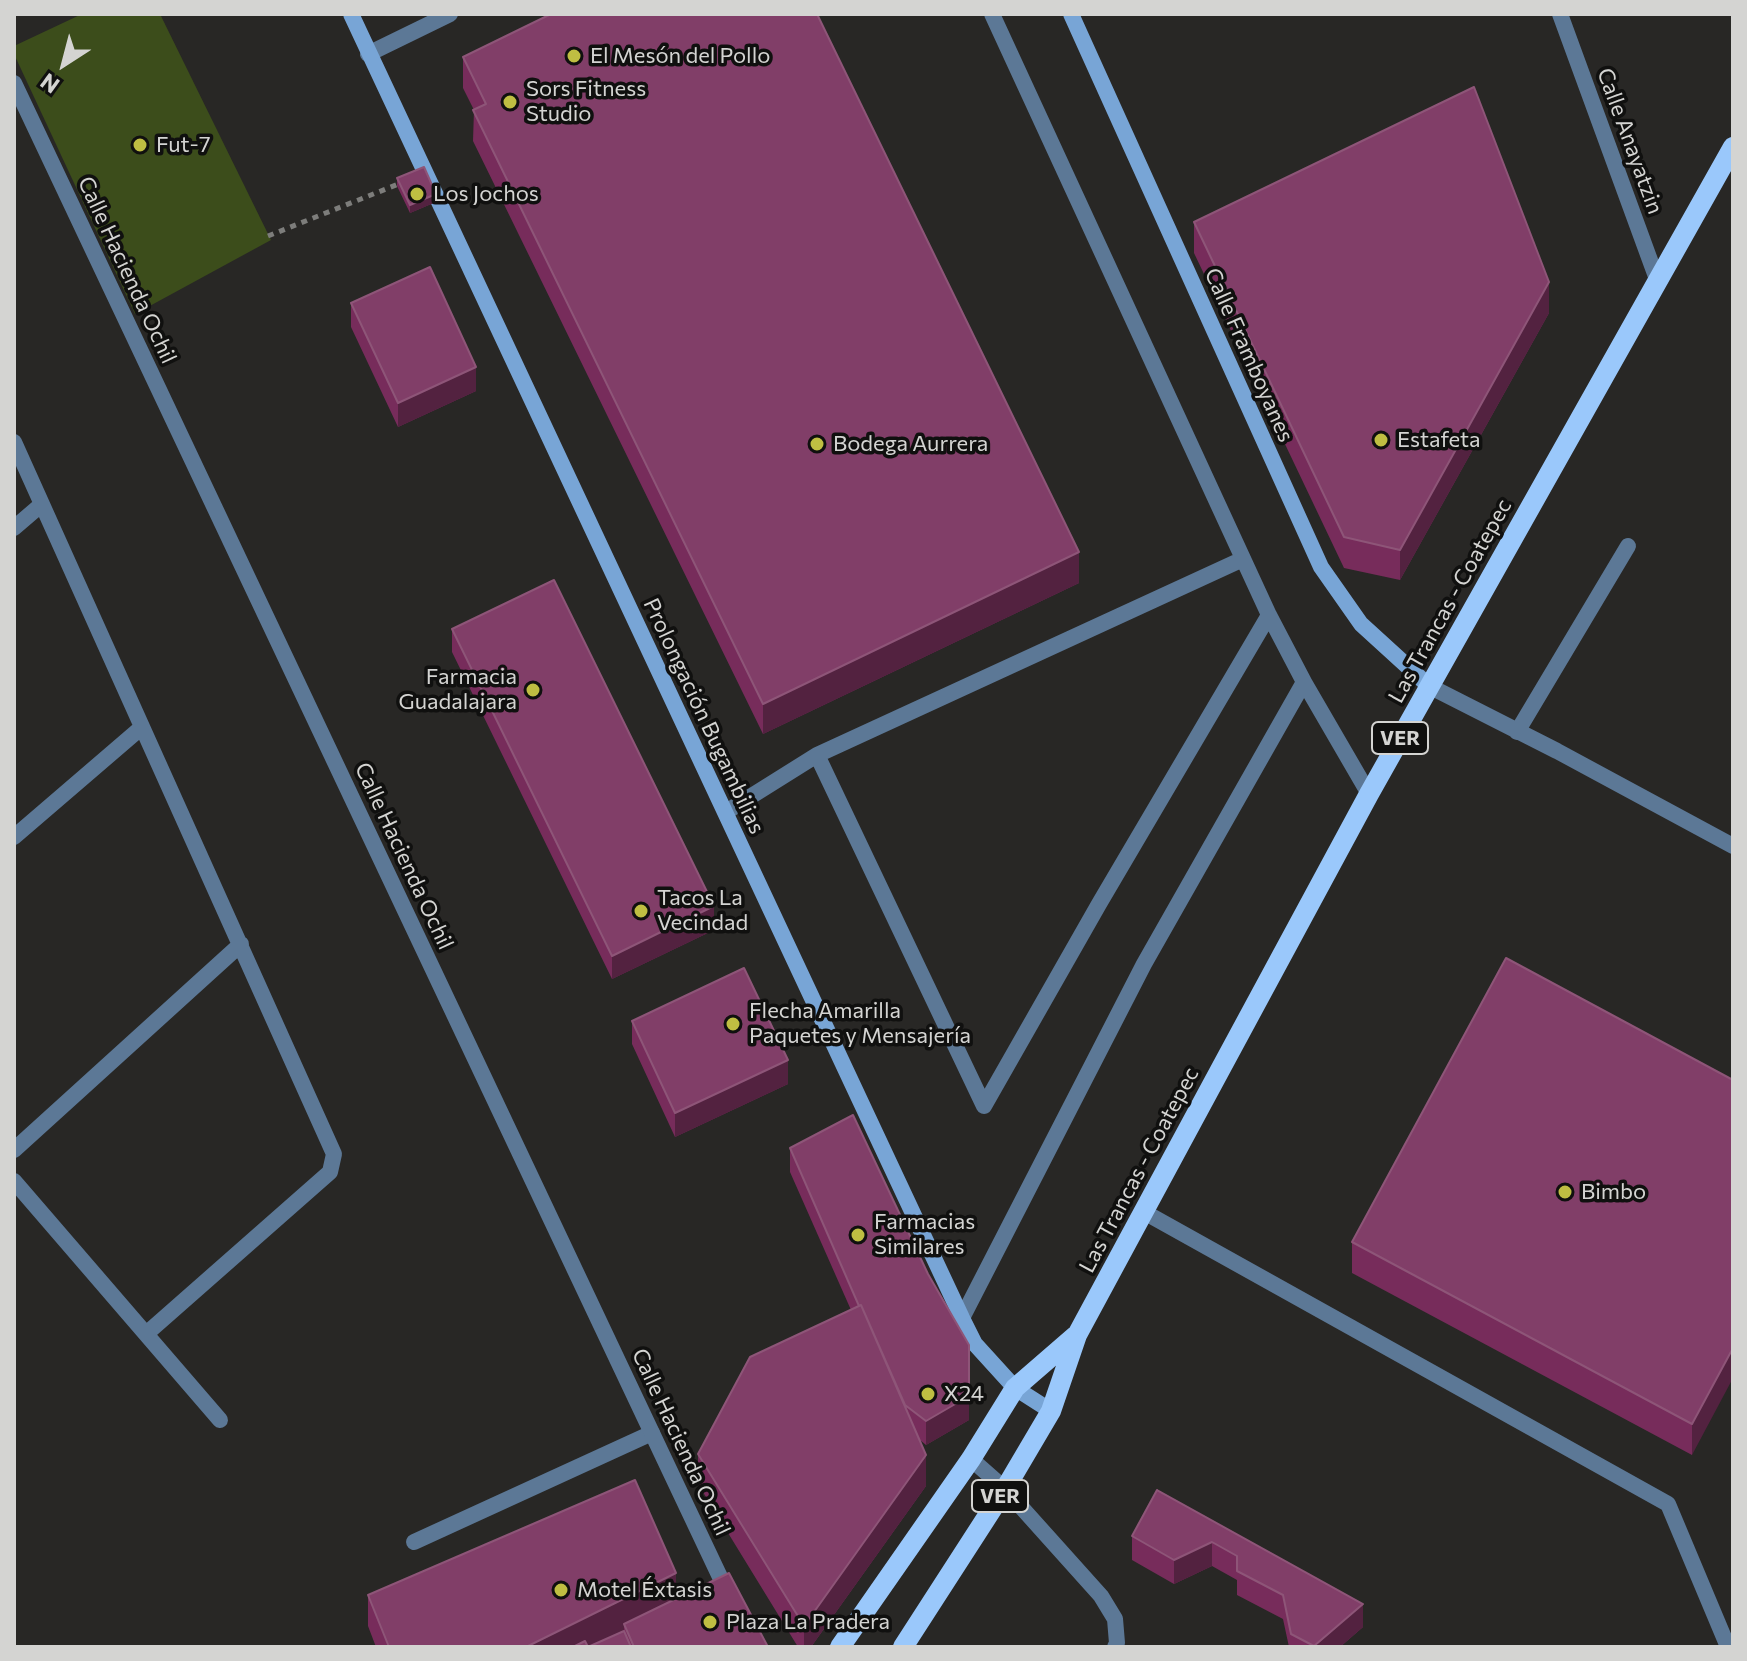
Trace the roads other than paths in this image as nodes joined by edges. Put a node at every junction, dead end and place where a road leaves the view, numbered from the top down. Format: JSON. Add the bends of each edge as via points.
{"nodes":[{"id":1,"x":351,"y":14,"type":"edge"},
{"id":2,"x":450,"y":14,"type":"edge"},
{"id":3,"x":992,"y":14,"type":"edge"},
{"id":4,"x":1071,"y":14,"type":"edge"},
{"id":5,"x":1560,"y":14,"type":"edge"},
{"id":6,"x":368,"y":54,"type":"junction"},
{"id":7,"x":14,"y":83,"type":"edge"},
{"id":8,"x":1733,"y":147,"type":"edge"},
{"id":9,"x":1658,"y":282,"type":"junction"},
{"id":10,"x":14,"y":442,"type":"edge"},
{"id":11,"x":42,"y":504,"type":"junction"},
{"id":12,"x":14,"y":528,"type":"edge"},
{"id":13,"x":1628,"y":546,"type":"dead end"},
{"id":14,"x":1243,"y":559,"type":"junction"},
{"id":15,"x":1269,"y":615,"type":"junction"},
{"id":16,"x":1304,"y":682,"type":"junction"},
{"id":17,"x":1429,"y":686,"type":"junction"},
{"id":18,"x":142,"y":727,"type":"junction"},
{"id":19,"x":1517,"y":732,"type":"junction"},
{"id":20,"x":817,"y":755,"type":"junction"},
{"id":21,"x":1369,"y":794,"type":"junction"},
{"id":22,"x":726,"y":812,"type":"junction"},
{"id":23,"x":14,"y":837,"type":"edge"},
{"id":24,"x":1733,"y":846,"type":"edge"},
{"id":25,"x":241,"y":944,"type":"junction"},
{"id":26,"x":14,"y":1150,"type":"edge"},
{"id":27,"x":14,"y":1181,"type":"edge"},
{"id":28,"x":1144,"y":1212,"type":"junction"},
{"id":29,"x":962,"y":1318,"type":"junction"},
{"id":30,"x":146,"y":1334,"type":"junction"},
{"id":31,"x":1077,"y":1335,"type":"junction"},
{"id":32,"x":1015,"y":1388,"type":"junction"},
{"id":33,"x":1051,"y":1411,"type":"junction"},
{"id":34,"x":220,"y":1420,"type":"dead end"},
{"id":35,"x":652,"y":1433,"type":"junction"},
{"id":36,"x":971,"y":1459,"type":"junction"},
{"id":37,"x":1005,"y":1489,"type":"junction"},
{"id":38,"x":414,"y":1542,"type":"dead end"},
{"id":39,"x":736,"y":1609,"type":"edge"},
{"id":40,"x":840,"y":1647,"type":"edge"},
{"id":41,"x":903,"y":1647,"type":"edge"},
{"id":42,"x":1115,"y":1647,"type":"edge"},
{"id":43,"x":1728,"y":1647,"type":"edge"}],
"edges":[{"from":1,"to":6,"type":"street","name":"Prolongación Bugambilias"},
{"from":2,"to":6,"type":"street"},
{"from":3,"to":14,"type":"street"},
{"from":4,"to":17,"type":"street","name":"Calle Framboyanes","via":[[1321,567],[1361,624]]},
{"from":5,"to":9,"type":"street","name":"Calle Anayatzin"},
{"from":6,"to":22,"type":"street","name":"Prolongación Bugambilias"},
{"from":7,"to":35,"type":"street","name":"Calle Hacienda Ochil"},
{"from":8,"to":9,"type":"main road","name":"Las Trancas - Coatepec","number":"VER"},
{"from":9,"to":17,"type":"main road","name":"Las Trancas - Coatepec","number":"VER"},
{"from":10,"to":11,"type":"street"},
{"from":11,"to":12,"type":"street"},
{"from":11,"to":18,"type":"street"},
{"from":13,"to":19,"type":"street"},
{"from":14,"to":15,"type":"street"},
{"from":14,"to":20,"type":"street"},
{"from":15,"to":16,"type":"street"},
{"from":15,"to":20,"type":"street","via":[[984,1106]]},
{"from":16,"to":21,"type":"street"},
{"from":16,"to":29,"type":"street","via":[[1144,964]]},
{"from":17,"to":19,"type":"street"},
{"from":17,"to":21,"type":"main road","name":"Las Trancas - Coatepec","number":"VER"},
{"from":18,"to":23,"type":"street"},
{"from":18,"to":25,"type":"street"},
{"from":19,"to":24,"type":"street"},
{"from":20,"to":22,"type":"street"},
{"from":21,"to":28,"type":"main road","name":"Las Trancas - Coatepec","number":"VER"},
{"from":22,"to":29,"type":"street","name":"Prolongación Bugambilias"},
{"from":25,"to":26,"type":"street"},
{"from":25,"to":30,"type":"street","via":[[334,1154],[330,1172]]},
{"from":27,"to":30,"type":"street"},
{"from":28,"to":31,"type":"main road","name":"Las Trancas - Coatepec","number":"VER"},
{"from":28,"to":43,"type":"street","via":[[1668,1504]]},
{"from":29,"to":32,"type":"street","name":"Prolongación Bugambilias","via":[[975,1344]]},
{"from":30,"to":34,"type":"street"},
{"from":31,"to":32,"type":"main road","name":"Las Trancas - Coatepec"},
{"from":31,"to":33,"type":"main road","name":"Las Trancas - Coatepec","number":"VER"},
{"from":32,"to":33,"type":"street","name":"Prolongación Bugambilias"},
{"from":32,"to":36,"type":"main road","name":"Las Trancas - Coatepec","number":"VER"},
{"from":33,"to":37,"type":"main road","name":"Las Trancas - Coatepec","number":"VER"},
{"from":35,"to":38,"type":"street"},
{"from":35,"to":39,"type":"street","name":"Calle Hacienda Ochil"},
{"from":36,"to":37,"type":"street"},
{"from":36,"to":40,"type":"main road","name":"Las Trancas - Coatepec","number":"VER"},
{"from":37,"to":41,"type":"main road","name":"Las Trancas - Coatepec","number":"VER"},
{"from":37,"to":42,"type":"street","via":[[1101,1596],[1115,1619]]}]}
